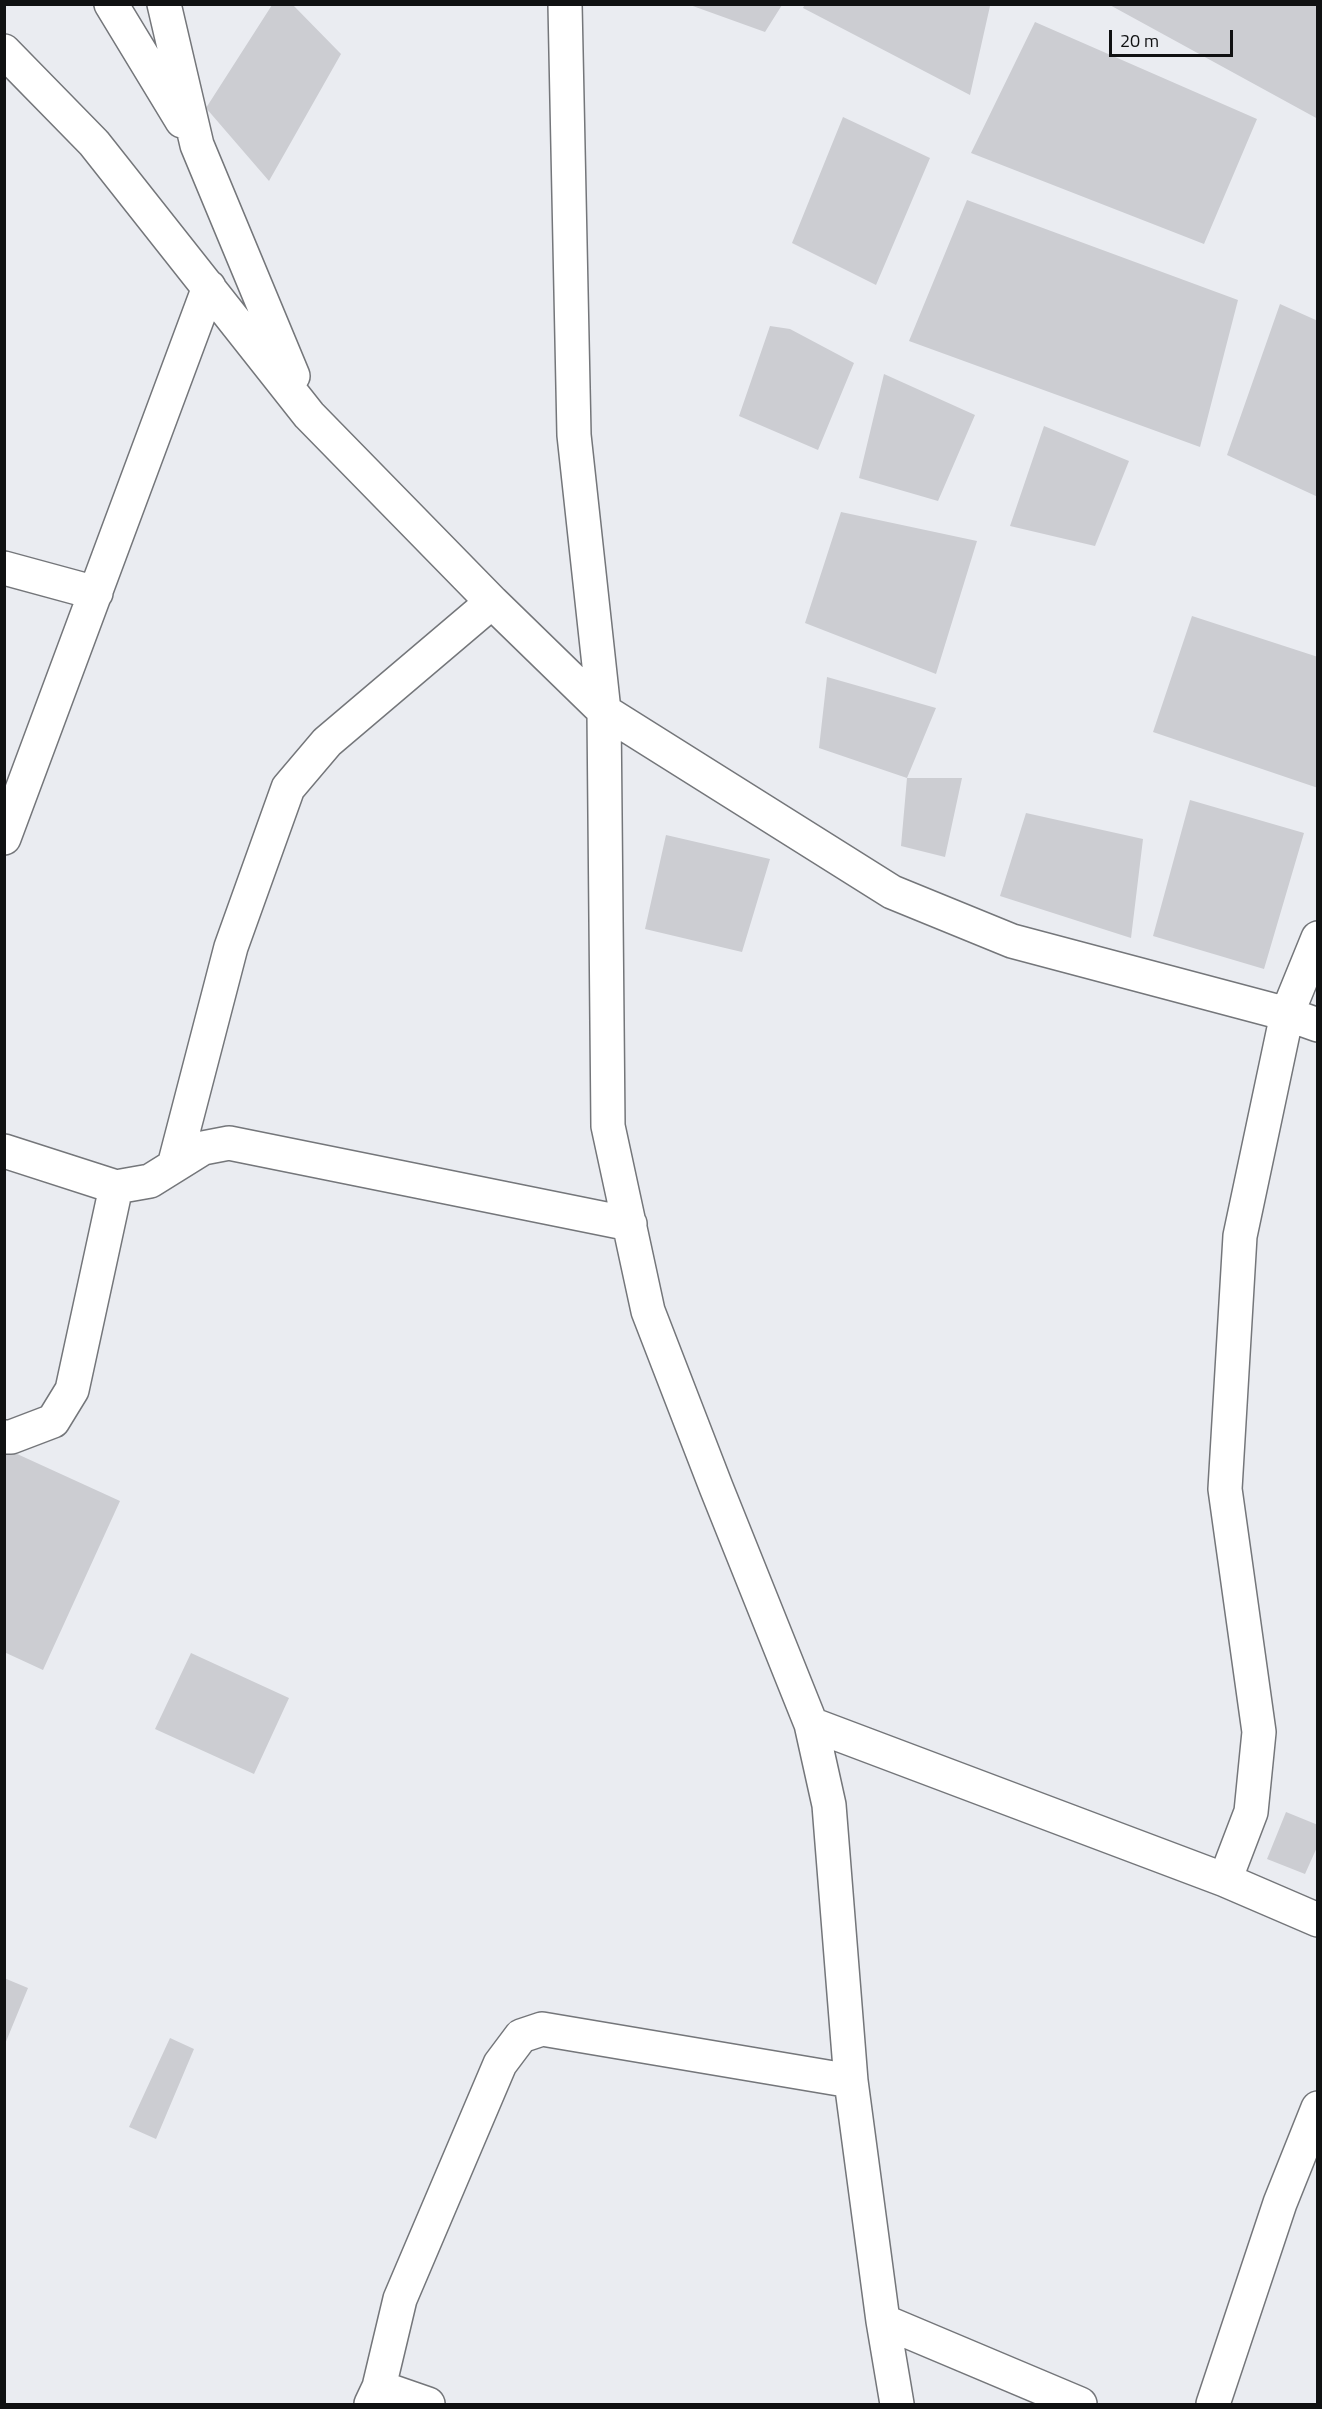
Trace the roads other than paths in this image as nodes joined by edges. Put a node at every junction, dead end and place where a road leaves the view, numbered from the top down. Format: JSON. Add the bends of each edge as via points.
{"nodes":[{"id":1,"x":111,"y":4,"type":"edge"},
{"id":2,"x":164,"y":4,"type":"edge"},
{"id":3,"x":565,"y":4,"type":"edge"},
{"id":4,"x":4,"y":51,"type":"edge"},
{"id":5,"x":197,"y":145,"type":"junction"},
{"id":6,"x":209,"y":288,"type":"junction"},
{"id":7,"x":309,"y":416,"type":"junction"},
{"id":8,"x":4,"y":568,"type":"edge"},
{"id":9,"x":96,"y":593,"type":"junction"},
{"id":10,"x":492,"y":602,"type":"junction"},
{"id":11,"x":604,"y":711,"type":"junction"},
{"id":12,"x":4,"y":838,"type":"edge"},
{"id":13,"x":1317,"y":938,"type":"edge"},
{"id":14,"x":1287,"y":1014,"type":"junction"},
{"id":15,"x":1317,"y":1025,"type":"edge"},
{"id":16,"x":4,"y":1151,"type":"edge"},
{"id":17,"x":174,"y":1166,"type":"junction"},
{"id":18,"x":116,"y":1187,"type":"junction"},
{"id":19,"x":630,"y":1224,"type":"junction"},
{"id":20,"x":4,"y":1437,"type":"edge"},
{"id":21,"x":811,"y":1724,"type":"junction"},
{"id":22,"x":1225,"y":1880,"type":"junction"},
{"id":23,"x":1317,"y":1920,"type":"edge"},
{"id":24,"x":851,"y":2081,"type":"junction"},
{"id":25,"x":1317,"y":2108,"type":"edge"},
{"id":26,"x":883,"y":2321,"type":"junction"},
{"id":27,"x":375,"y":2396,"type":"edge"},
{"id":28,"x":428,"y":2404,"type":"edge"},
{"id":29,"x":897,"y":2404,"type":"edge"},
{"id":30,"x":1080,"y":2404,"type":"edge"},
{"id":31,"x":1213,"y":2404,"type":"edge"}],
"edges":[{"from":1,"to":5,"type":"street"},
{"from":2,"to":5,"type":"street"},
{"from":3,"to":11,"type":"street","via":[[574,435]]},
{"from":4,"to":6,"type":"street","via":[[94,142]]},
{"from":5,"to":7,"type":"street"},
{"from":6,"to":7,"type":"street"},
{"from":6,"to":9,"type":"street"},
{"from":7,"to":10,"type":"street"},
{"from":8,"to":9,"type":"street"},
{"from":9,"to":12,"type":"street"},
{"from":10,"to":11,"type":"street"},
{"from":10,"to":17,"type":"street","via":[[327,742],[288,788],[231,947]]},
{"from":11,"to":14,"type":"street","via":[[892,892],[1012,941]]},
{"from":11,"to":19,"type":"street","via":[[608,1126]]},
{"from":13,"to":14,"type":"street"},
{"from":14,"to":15,"type":"street"},
{"from":14,"to":22,"type":"street","via":[[1240,1236],[1225,1489],[1259,1732],[1251,1812]]},
{"from":16,"to":18,"type":"street"},
{"from":17,"to":18,"type":"street","via":[[150,1181]]},
{"from":17,"to":19,"type":"street","via":[[203,1148],[229,1143]]},
{"from":18,"to":20,"type":"street","via":[[72,1390],[53,1421]]},
{"from":19,"to":21,"type":"street","via":[[648,1311]]},
{"from":21,"to":22,"type":"street"},
{"from":21,"to":24,"type":"street","via":[[829,1805]]},
{"from":22,"to":23,"type":"street"},
{"from":24,"to":26,"type":"street"},
{"from":24,"to":27,"type":"street","via":[[542,2029],[521,2036],[500,2064],[400,2299]]},
{"from":25,"to":31,"type":"street","via":[[1280,2203]]},
{"from":26,"to":29,"type":"street"},
{"from":26,"to":30,"type":"street"},
{"from":27,"to":28,"type":"street"}]}
